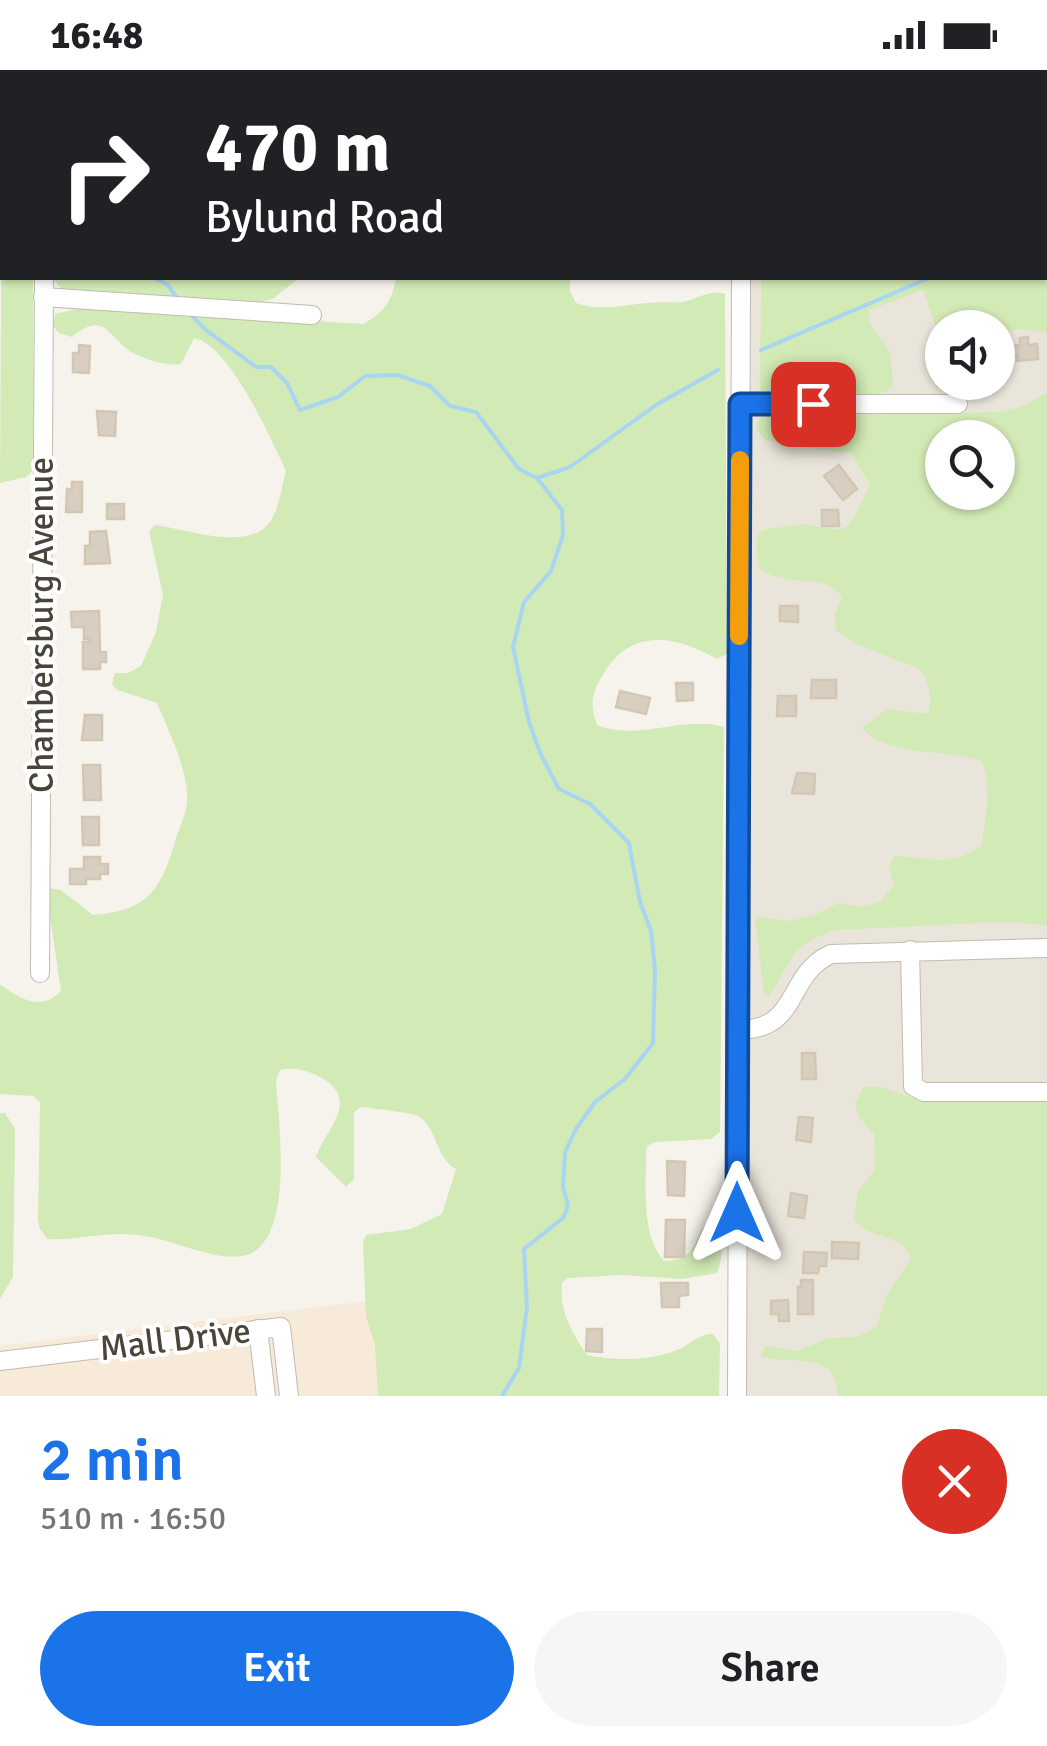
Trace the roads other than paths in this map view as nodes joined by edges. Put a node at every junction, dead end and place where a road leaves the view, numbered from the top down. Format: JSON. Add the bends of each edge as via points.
{"nodes":[{"id":1,"x":44,"y":280,"type":"edge"},
{"id":2,"x":741,"y":280,"type":"edge"},
{"id":3,"x":44,"y":298,"type":"junction"},
{"id":4,"x":312,"y":315,"type":"dead end"},
{"id":5,"x":740,"y":404,"type":"junction"},
{"id":6,"x":958,"y":404,"type":"dead end"},
{"id":7,"x":1047,"y":948,"type":"edge"},
{"id":8,"x":910,"y":950,"type":"junction"},
{"id":9,"x":40,"y":973,"type":"dead end"},
{"id":10,"x":738,"y":1030,"type":"junction"},
{"id":11,"x":1047,"y":1092,"type":"edge"},
{"id":12,"x":258,"y":1329,"type":"junction"},
{"id":13,"x":0,"y":1361,"type":"edge"},
{"id":14,"x":266,"y":1396,"type":"edge"},
{"id":15,"x":289,"y":1396,"type":"edge"},
{"id":16,"x":736,"y":1396,"type":"edge"}],
"edges":[{"from":1,"to":3,"type":"street","name":"Chambersburg Avenue"},
{"from":2,"to":5,"type":"street"},
{"from":3,"to":4,"type":"street"},
{"from":3,"to":9,"type":"street","name":"Chambersburg Avenue"},
{"from":5,"to":6,"type":"street"},
{"from":5,"to":10,"type":"street"},
{"from":7,"to":8,"type":"street"},
{"from":8,"to":10,"type":"street","via":[[831,954],[811,966],[769,1025]]},
{"from":8,"to":11,"type":"street","via":[[913,1086],[924,1092]]},
{"from":10,"to":16,"type":"street"},
{"from":12,"to":13,"type":"street","name":"Mall Drive"},
{"from":12,"to":14,"type":"street"},
{"from":12,"to":15,"type":"street","name":"Mall Drive","via":[[281,1326]]}]}
